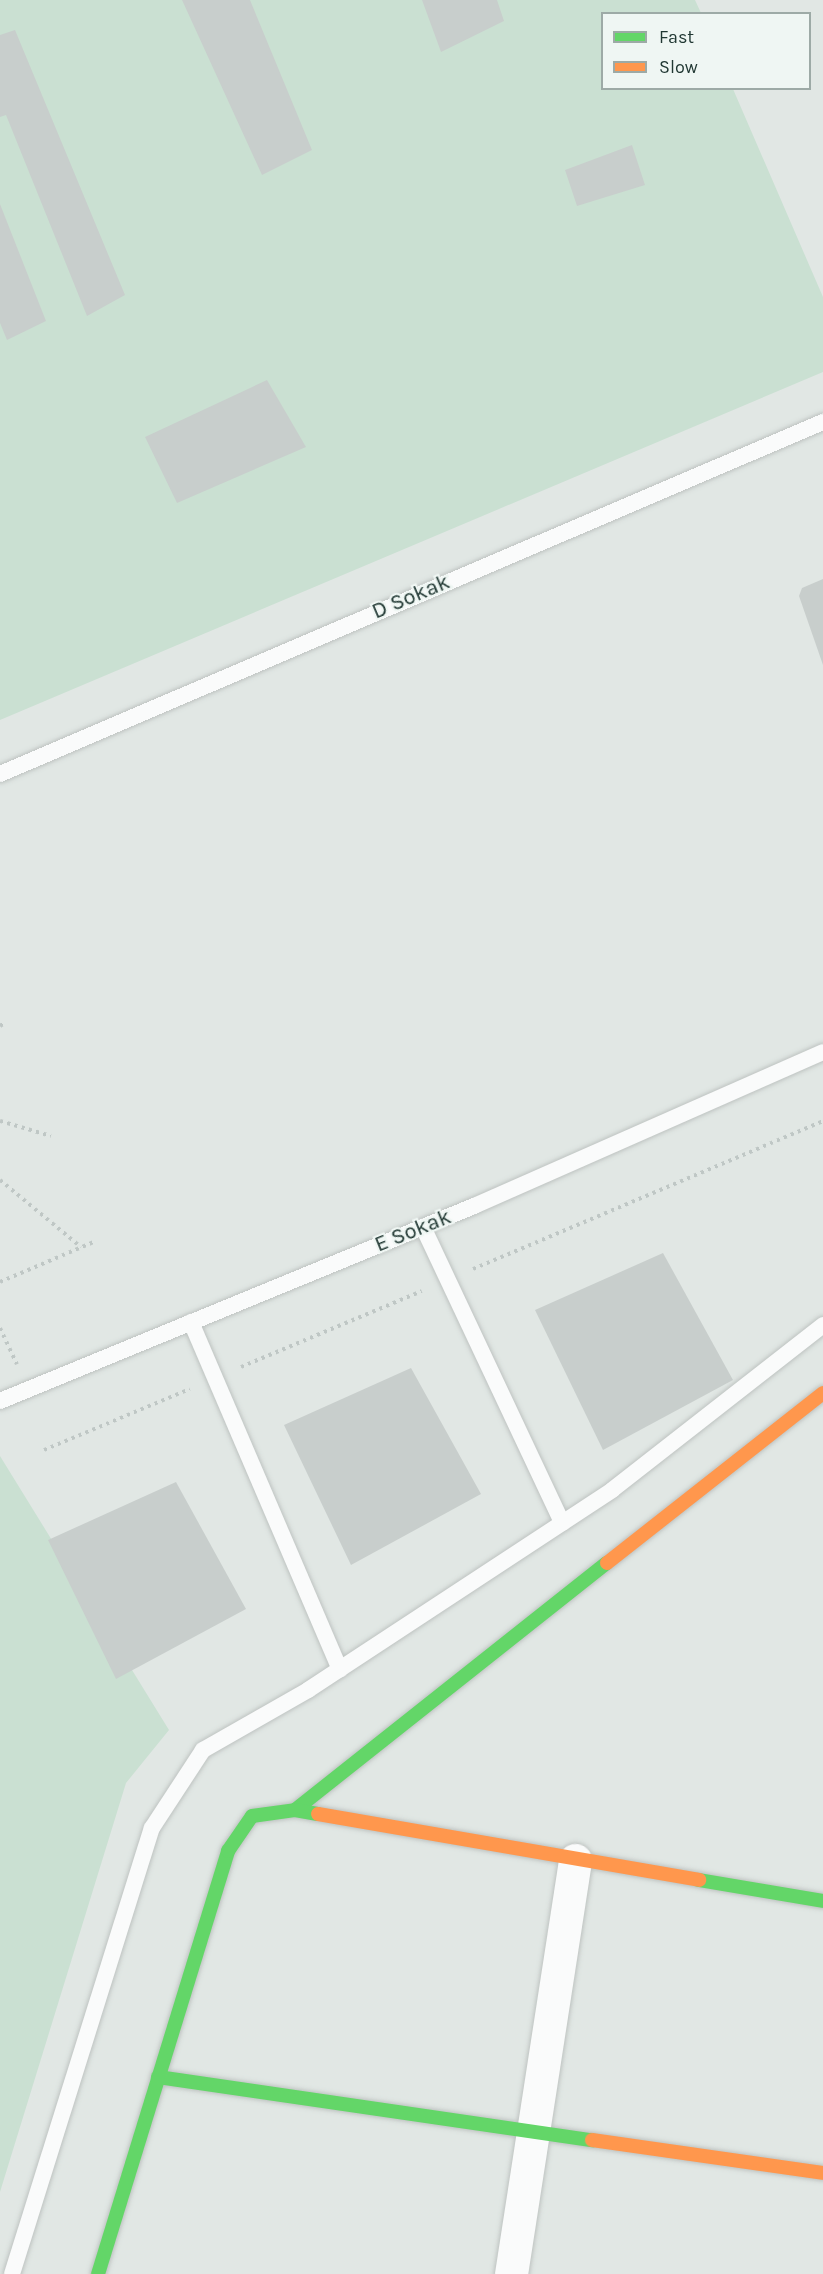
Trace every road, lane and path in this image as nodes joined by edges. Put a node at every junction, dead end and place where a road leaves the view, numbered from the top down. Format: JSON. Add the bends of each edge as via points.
{"nodes":[{"id":1,"x":823,"y":422,"type":"edge"},
{"id":2,"x":0,"y":774,"type":"edge"},
{"id":3,"x":823,"y":1052,"type":"edge"},
{"id":4,"x":0,"y":1121,"type":"edge"},
{"id":5,"x":51,"y":1136,"type":"dead end"},
{"id":6,"x":0,"y":1180,"type":"edge"},
{"id":7,"x":423,"y":1227,"type":"junction"},
{"id":8,"x":96,"y":1241,"type":"dead end"},
{"id":9,"x":81,"y":1247,"type":"junction"},
{"id":10,"x":0,"y":1282,"type":"edge"},
{"id":11,"x":191,"y":1322,"type":"junction"},
{"id":12,"x":823,"y":1325,"type":"edge"},
{"id":13,"x":0,"y":1328,"type":"edge"},
{"id":14,"x":29,"y":1389,"type":"junction"},
{"id":15,"x":823,"y":1393,"type":"edge"},
{"id":16,"x":0,"y":1401,"type":"edge"},
{"id":17,"x":562,"y":1523,"type":"junction"},
{"id":18,"x":340,"y":1669,"type":"junction"},
{"id":19,"x":295,"y":1809,"type":"junction"},
{"id":20,"x":575,"y":1860,"type":"junction"},
{"id":21,"x":823,"y":1901,"type":"edge"},
{"id":22,"x":158,"y":2077,"type":"junction"},
{"id":23,"x":533,"y":2133,"type":"junction"},
{"id":24,"x":823,"y":2173,"type":"edge"},
{"id":25,"x":12,"y":2274,"type":"edge"},
{"id":26,"x":98,"y":2274,"type":"edge"},
{"id":27,"x":511,"y":2274,"type":"edge"}],
"edges":[{"from":1,"to":2,"type":"lane","name":"D Sokak"},
{"from":3,"to":7,"type":"lane","name":"E Sokak"},
{"from":4,"to":5,"type":"path"},
{"from":6,"to":9,"type":"path"},
{"from":7,"to":11,"type":"lane","name":"E Sokak"},
{"from":7,"to":17,"type":"lane"},
{"from":8,"to":9,"type":"path"},
{"from":9,"to":10,"type":"path"},
{"from":11,"to":14,"type":"lane","name":"E Sokak"},
{"from":11,"to":18,"type":"lane"},
{"from":12,"to":17,"type":"lane","via":[[612,1490]]},
{"from":13,"to":14,"type":"path"},
{"from":14,"to":16,"type":"lane","name":"E Sokak"},
{"from":15,"to":19,"type":"street"},
{"from":17,"to":18,"type":"lane"},
{"from":18,"to":25,"type":"lane","via":[[203,1750],[152,1827]]},
{"from":19,"to":20,"type":"street"},
{"from":19,"to":22,"type":"street","via":[[252,1816],[228,1851]]},
{"from":20,"to":21,"type":"street"},
{"from":20,"to":23,"type":"street"},
{"from":22,"to":23,"type":"street"},
{"from":22,"to":26,"type":"street"},
{"from":23,"to":24,"type":"street"},
{"from":23,"to":27,"type":"street"}]}
